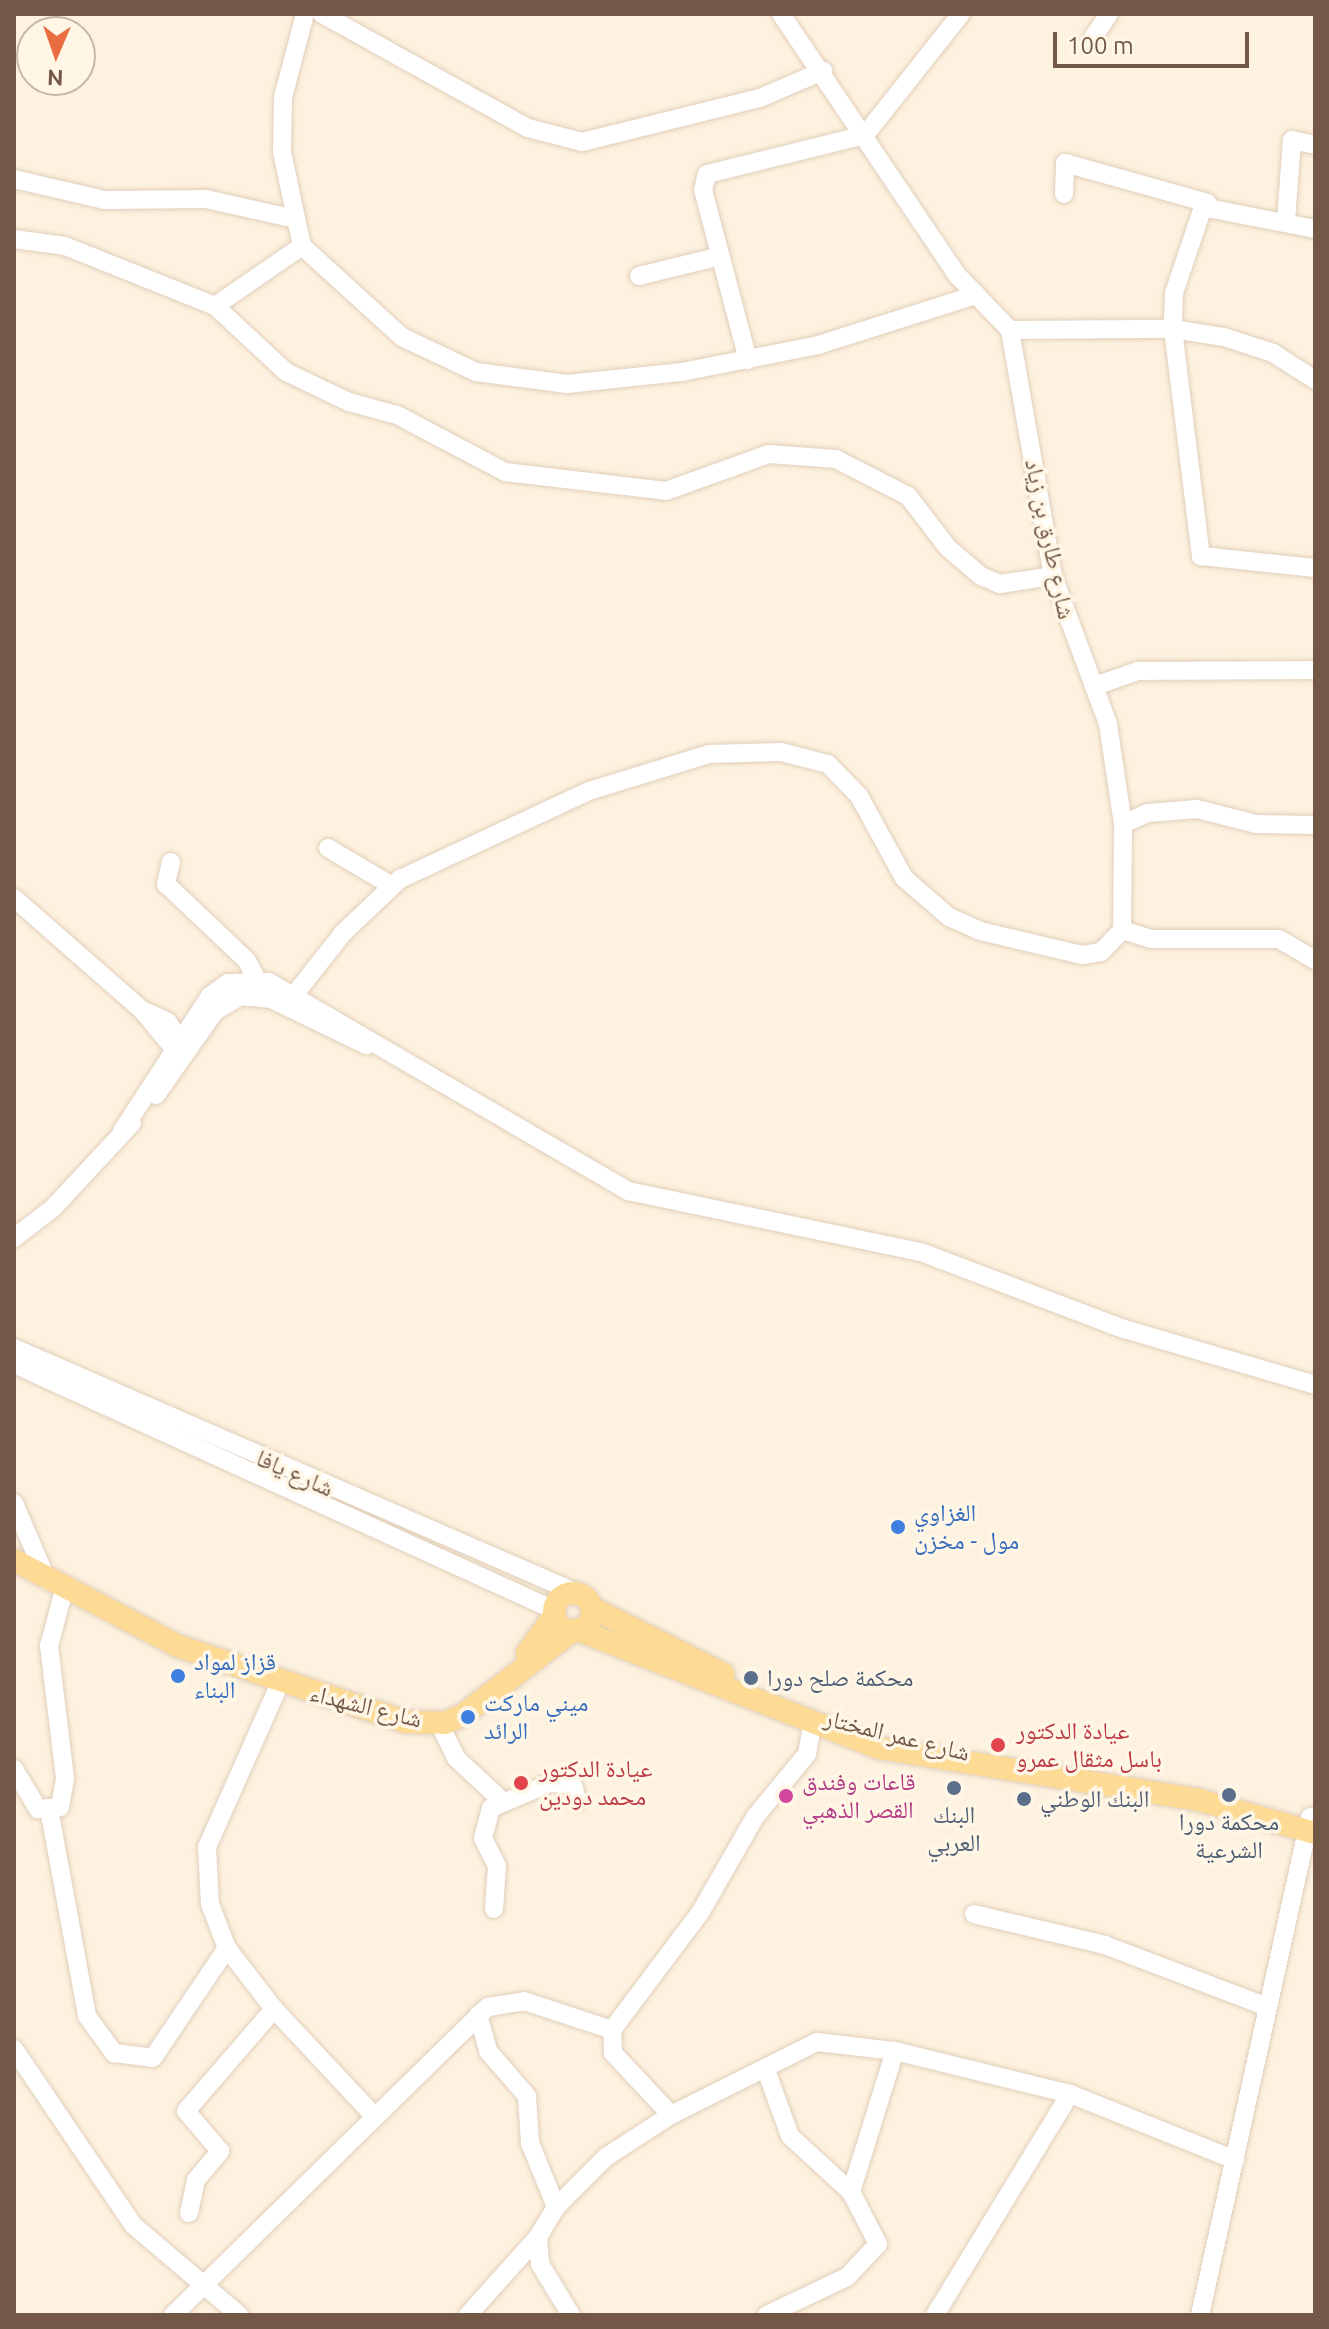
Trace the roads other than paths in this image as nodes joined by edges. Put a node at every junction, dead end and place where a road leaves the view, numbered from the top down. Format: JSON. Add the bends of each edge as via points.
{"nodes":[{"id":1,"x":305,"y":14,"type":"edge"},
{"id":2,"x":322,"y":14,"type":"edge"},
{"id":3,"x":781,"y":14,"type":"edge"},
{"id":4,"x":961,"y":14,"type":"edge"},
{"id":5,"x":1109,"y":14,"type":"edge"},
{"id":6,"x":1092,"y":39,"type":"dead end"},
{"id":7,"x":823,"y":71,"type":"junction"},
{"id":8,"x":865,"y":135,"type":"junction"},
{"id":9,"x":1315,"y":145,"type":"edge"},
{"id":10,"x":14,"y":179,"type":"edge"},
{"id":11,"x":1064,"y":194,"type":"dead end"},
{"id":12,"x":1208,"y":203,"type":"junction"},
{"id":13,"x":291,"y":218,"type":"junction"},
{"id":14,"x":1286,"y":221,"type":"junction"},
{"id":15,"x":1315,"y":229,"type":"edge"},
{"id":16,"x":14,"y":239,"type":"edge"},
{"id":17,"x":302,"y":246,"type":"junction"},
{"id":18,"x":721,"y":256,"type":"junction"},
{"id":19,"x":639,"y":276,"type":"dead end"},
{"id":20,"x":976,"y":295,"type":"junction"},
{"id":21,"x":215,"y":306,"type":"junction"},
{"id":22,"x":1173,"y":329,"type":"junction"},
{"id":23,"x":1010,"y":330,"type":"junction"},
{"id":24,"x":748,"y":360,"type":"junction"},
{"id":25,"x":1315,"y":380,"type":"edge"},
{"id":26,"x":1315,"y":568,"type":"edge"},
{"id":27,"x":1053,"y":576,"type":"junction"},
{"id":28,"x":1315,"y":670,"type":"edge"},
{"id":29,"x":1095,"y":686,"type":"junction"},
{"id":30,"x":1123,"y":824,"type":"junction"},
{"id":31,"x":1315,"y":825,"type":"edge"},
{"id":32,"x":328,"y":848,"type":"dead end"},
{"id":33,"x":171,"y":862,"type":"dead end"},
{"id":34,"x":392,"y":886,"type":"junction"},
{"id":35,"x":14,"y":898,"type":"edge"},
{"id":36,"x":1122,"y":930,"type":"junction"},
{"id":37,"x":1311,"y":948,"type":"edge"},
{"id":38,"x":257,"y":980,"type":"junction"},
{"id":39,"x":299,"y":1002,"type":"junction"},
{"id":40,"x":181,"y":1045,"type":"junction"},
{"id":41,"x":14,"y":1238,"type":"edge"},
{"id":42,"x":14,"y":1348,"type":"edge"},
{"id":43,"x":14,"y":1364,"type":"edge"},
{"id":44,"x":1315,"y":1385,"type":"edge"},
{"id":45,"x":14,"y":1503,"type":"edge"},
{"id":46,"x":14,"y":1545,"type":"edge"},
{"id":47,"x":14,"y":1560,"type":"edge"},
{"id":48,"x":51,"y":1577,"type":"junction"},
{"id":49,"x":584,"y":1601,"type":"junction"},
{"id":50,"x":554,"y":1613,"type":"junction"},
{"id":51,"x":575,"y":1630,"type":"junction"},
{"id":52,"x":280,"y":1683,"type":"junction"},
{"id":53,"x":439,"y":1723,"type":"junction"},
{"id":54,"x":812,"y":1726,"type":"junction"},
{"id":55,"x":14,"y":1769,"type":"edge"},
{"id":56,"x":500,"y":1799,"type":"junction"},
{"id":57,"x":577,"y":1800,"type":"dead end"},
{"id":58,"x":50,"y":1814,"type":"junction"},
{"id":59,"x":1311,"y":1825,"type":"edge"},
{"id":60,"x":494,"y":1909,"type":"dead end"},
{"id":61,"x":974,"y":1914,"type":"dead end"},
{"id":62,"x":227,"y":1948,"type":"junction"},
{"id":63,"x":1267,"y":2007,"type":"junction"},
{"id":64,"x":274,"y":2009,"type":"junction"},
{"id":65,"x":478,"y":2015,"type":"junction"},
{"id":66,"x":612,"y":2030,"type":"junction"},
{"id":67,"x":14,"y":2049,"type":"edge"},
{"id":68,"x":895,"y":2051,"type":"junction"},
{"id":69,"x":766,"y":2070,"type":"junction"},
{"id":70,"x":1070,"y":2094,"type":"junction"},
{"id":71,"x":671,"y":2115,"type":"junction"},
{"id":72,"x":374,"y":2116,"type":"junction"},
{"id":73,"x":1235,"y":2160,"type":"junction"},
{"id":74,"x":851,"y":2192,"type":"junction"},
{"id":75,"x":556,"y":2207,"type":"junction"},
{"id":76,"x":189,"y":2213,"type":"dead end"},
{"id":77,"x":538,"y":2237,"type":"junction"},
{"id":78,"x":203,"y":2285,"type":"junction"},
{"id":79,"x":173,"y":2315,"type":"edge"},
{"id":80,"x":239,"y":2315,"type":"edge"},
{"id":81,"x":468,"y":2315,"type":"edge"},
{"id":82,"x":571,"y":2315,"type":"edge"},
{"id":83,"x":767,"y":2315,"type":"edge"},
{"id":84,"x":935,"y":2315,"type":"edge"},
{"id":85,"x":1200,"y":2315,"type":"edge"}],
"edges":[{"from":1,"to":13,"type":"street","via":[[283,97]]},
{"from":2,"to":7,"type":"street","via":[[528,128],[582,142],[760,98]]},
{"from":3,"to":7,"type":"street"},
{"from":4,"to":8,"type":"street"},
{"from":5,"to":6,"type":"street"},
{"from":7,"to":8,"type":"street"},
{"from":8,"to":18,"type":"street","via":[[707,174],[703,190]]},
{"from":8,"to":20,"type":"street"},
{"from":9,"to":14,"type":"street","via":[[1292,140]]},
{"from":10,"to":13,"type":"street","via":[[105,200],[206,199]]},
{"from":11,"to":12,"type":"street","via":[[1065,163]]},
{"from":12,"to":14,"type":"street"},
{"from":12,"to":22,"type":"street","via":[[1198,215],[1174,293]]},
{"from":13,"to":17,"type":"street"},
{"from":14,"to":15,"type":"street"},
{"from":16,"to":21,"type":"street","via":[[65,246]]},
{"from":17,"to":21,"type":"street"},
{"from":17,"to":24,"type":"street","via":[[402,337],[476,372],[605,384]]},
{"from":18,"to":19,"type":"street"},
{"from":18,"to":24,"type":"street"},
{"from":20,"to":23,"type":"street"},
{"from":20,"to":24,"type":"street"},
{"from":21,"to":27,"type":"street","via":[[286,372],[397,415],[500,470],[666,491],[769,454],[836,459],[908,496],[948,548],[981,576],[1000,584]]},
{"from":22,"to":23,"type":"street"},
{"from":22,"to":25,"type":"street","via":[[1255,346]]},
{"from":22,"to":26,"type":"street","via":[[1201,556]]},
{"from":23,"to":27,"type":"street","name":"شارع طارق بن زياد"},
{"from":27,"to":29,"type":"street","name":"شارع طارق بن زياد"},
{"from":28,"to":29,"type":"street","via":[[1138,671]]},
{"from":29,"to":30,"type":"street","name":"شارع طارق بن زياد"},
{"from":30,"to":31,"type":"street","via":[[1148,813],[1197,809],[1256,824]]},
{"from":30,"to":36,"type":"street","name":"شارع طارق بن زياد"},
{"from":32,"to":34,"type":"street"},
{"from":33,"to":38,"type":"street","via":[[166,884],[247,961]]},
{"from":34,"to":36,"type":"street","via":[[439,855],[651,767],[709,754],[781,752],[815,758],[844,776],[904,878],[949,917],[1082,955],[1101,952]]},
{"from":34,"to":39,"type":"street","via":[[327,953]]},
{"from":35,"to":40,"type":"street"},
{"from":36,"to":37,"type":"street","via":[[1151,939],[1237,934]]},
{"from":38,"to":39,"type":"street"},
{"from":38,"to":40,"type":"street","via":[[218,989]]},
{"from":39,"to":40,"type":"street","via":[[258,995],[226,1001]]},
{"from":39,"to":44,"type":"street","via":[[628,1191],[921,1252],[1124,1329]]},
{"from":40,"to":41,"type":"street","via":[[122,1131],[53,1208]]},
{"from":42,"to":49,"type":"street","name":"شارع يافا"},
{"from":43,"to":50,"type":"street","name":"شارع يافا"},
{"from":45,"to":48,"type":"street"},
{"from":46,"to":48,"type":"main road","name":"شارع الشهداء"},
{"from":47,"to":48,"type":"main road","name":"شارع الشهداء"},
{"from":48,"to":50,"type":"main road","name":"شارع الشهداء","via":[[184,1637],[423,1710],[474,1696],[536,1644]]},
{"from":48,"to":52,"type":"main road","name":"شارع الشهداء","via":[[178,1646]]},
{"from":48,"to":58,"type":"street","via":[[49,1646],[65,1778],[60,1807]]},
{"from":49,"to":50,"type":"main road","name":"شارع الشهداء","via":[[564,1594]]},
{"from":49,"to":51,"type":"main road","name":"شارع الشهداء"},
{"from":49,"to":59,"type":"main road","name":"شارع عمر المختار","via":[[718,1672],[868,1732],[950,1753],[1204,1788]]},
{"from":50,"to":51,"type":"main road","name":"شارع عمر المختار"},
{"from":51,"to":53,"type":"main road","name":"شارع الشهداء","via":[[490,1698]]},
{"from":51,"to":54,"type":"main road","name":"شارع عمر المختار"},
{"from":52,"to":53,"type":"main road","name":"شارع الشهداء","via":[[406,1722]]},
{"from":52,"to":62,"type":"street","via":[[207,1847],[210,1904]]},
{"from":53,"to":56,"type":"street","via":[[456,1758]]},
{"from":54,"to":59,"type":"main road","name":"شارع عمر المختار","via":[[939,1762],[1199,1800]]},
{"from":54,"to":66,"type":"street","via":[[807,1754],[755,1817],[700,1913]]},
{"from":55,"to":58,"type":"street","via":[[38,1809]]},
{"from":56,"to":57,"type":"street","via":[[550,1783],[573,1785]]},
{"from":56,"to":60,"type":"street","via":[[483,1838],[497,1866]]},
{"from":58,"to":62,"type":"street","via":[[82,2005],[114,2053],[137,2061],[160,2054]]},
{"from":59,"to":63,"type":"street"},
{"from":61,"to":63,"type":"street","via":[[1105,1945]]},
{"from":62,"to":64,"type":"street"},
{"from":63,"to":73,"type":"street"},
{"from":64,"to":72,"type":"street"},
{"from":64,"to":76,"type":"street","via":[[186,2111],[220,2151],[196,2180]]},
{"from":65,"to":66,"type":"street","via":[[524,2001]]},
{"from":65,"to":72,"type":"street"},
{"from":65,"to":75,"type":"street","via":[[488,2051],[527,2096],[530,2143]]},
{"from":66,"to":71,"type":"street","via":[[613,2053]]},
{"from":67,"to":78,"type":"street","via":[[133,2225]]},
{"from":68,"to":69,"type":"street","via":[[817,2042]]},
{"from":68,"to":70,"type":"street"},
{"from":68,"to":74,"type":"street"},
{"from":69,"to":71,"type":"street"},
{"from":69,"to":74,"type":"street","via":[[790,2136]]},
{"from":70,"to":73,"type":"street"},
{"from":70,"to":84,"type":"street"},
{"from":71,"to":75,"type":"street","via":[[606,2157]]},
{"from":72,"to":78,"type":"street"},
{"from":73,"to":85,"type":"street"},
{"from":74,"to":83,"type":"street","via":[[876,2236],[875,2251],[847,2277]]},
{"from":75,"to":77,"type":"street"},
{"from":77,"to":81,"type":"street"},
{"from":77,"to":82,"type":"street","via":[[540,2264]]},
{"from":78,"to":79,"type":"street"},
{"from":78,"to":80,"type":"street"}]}
